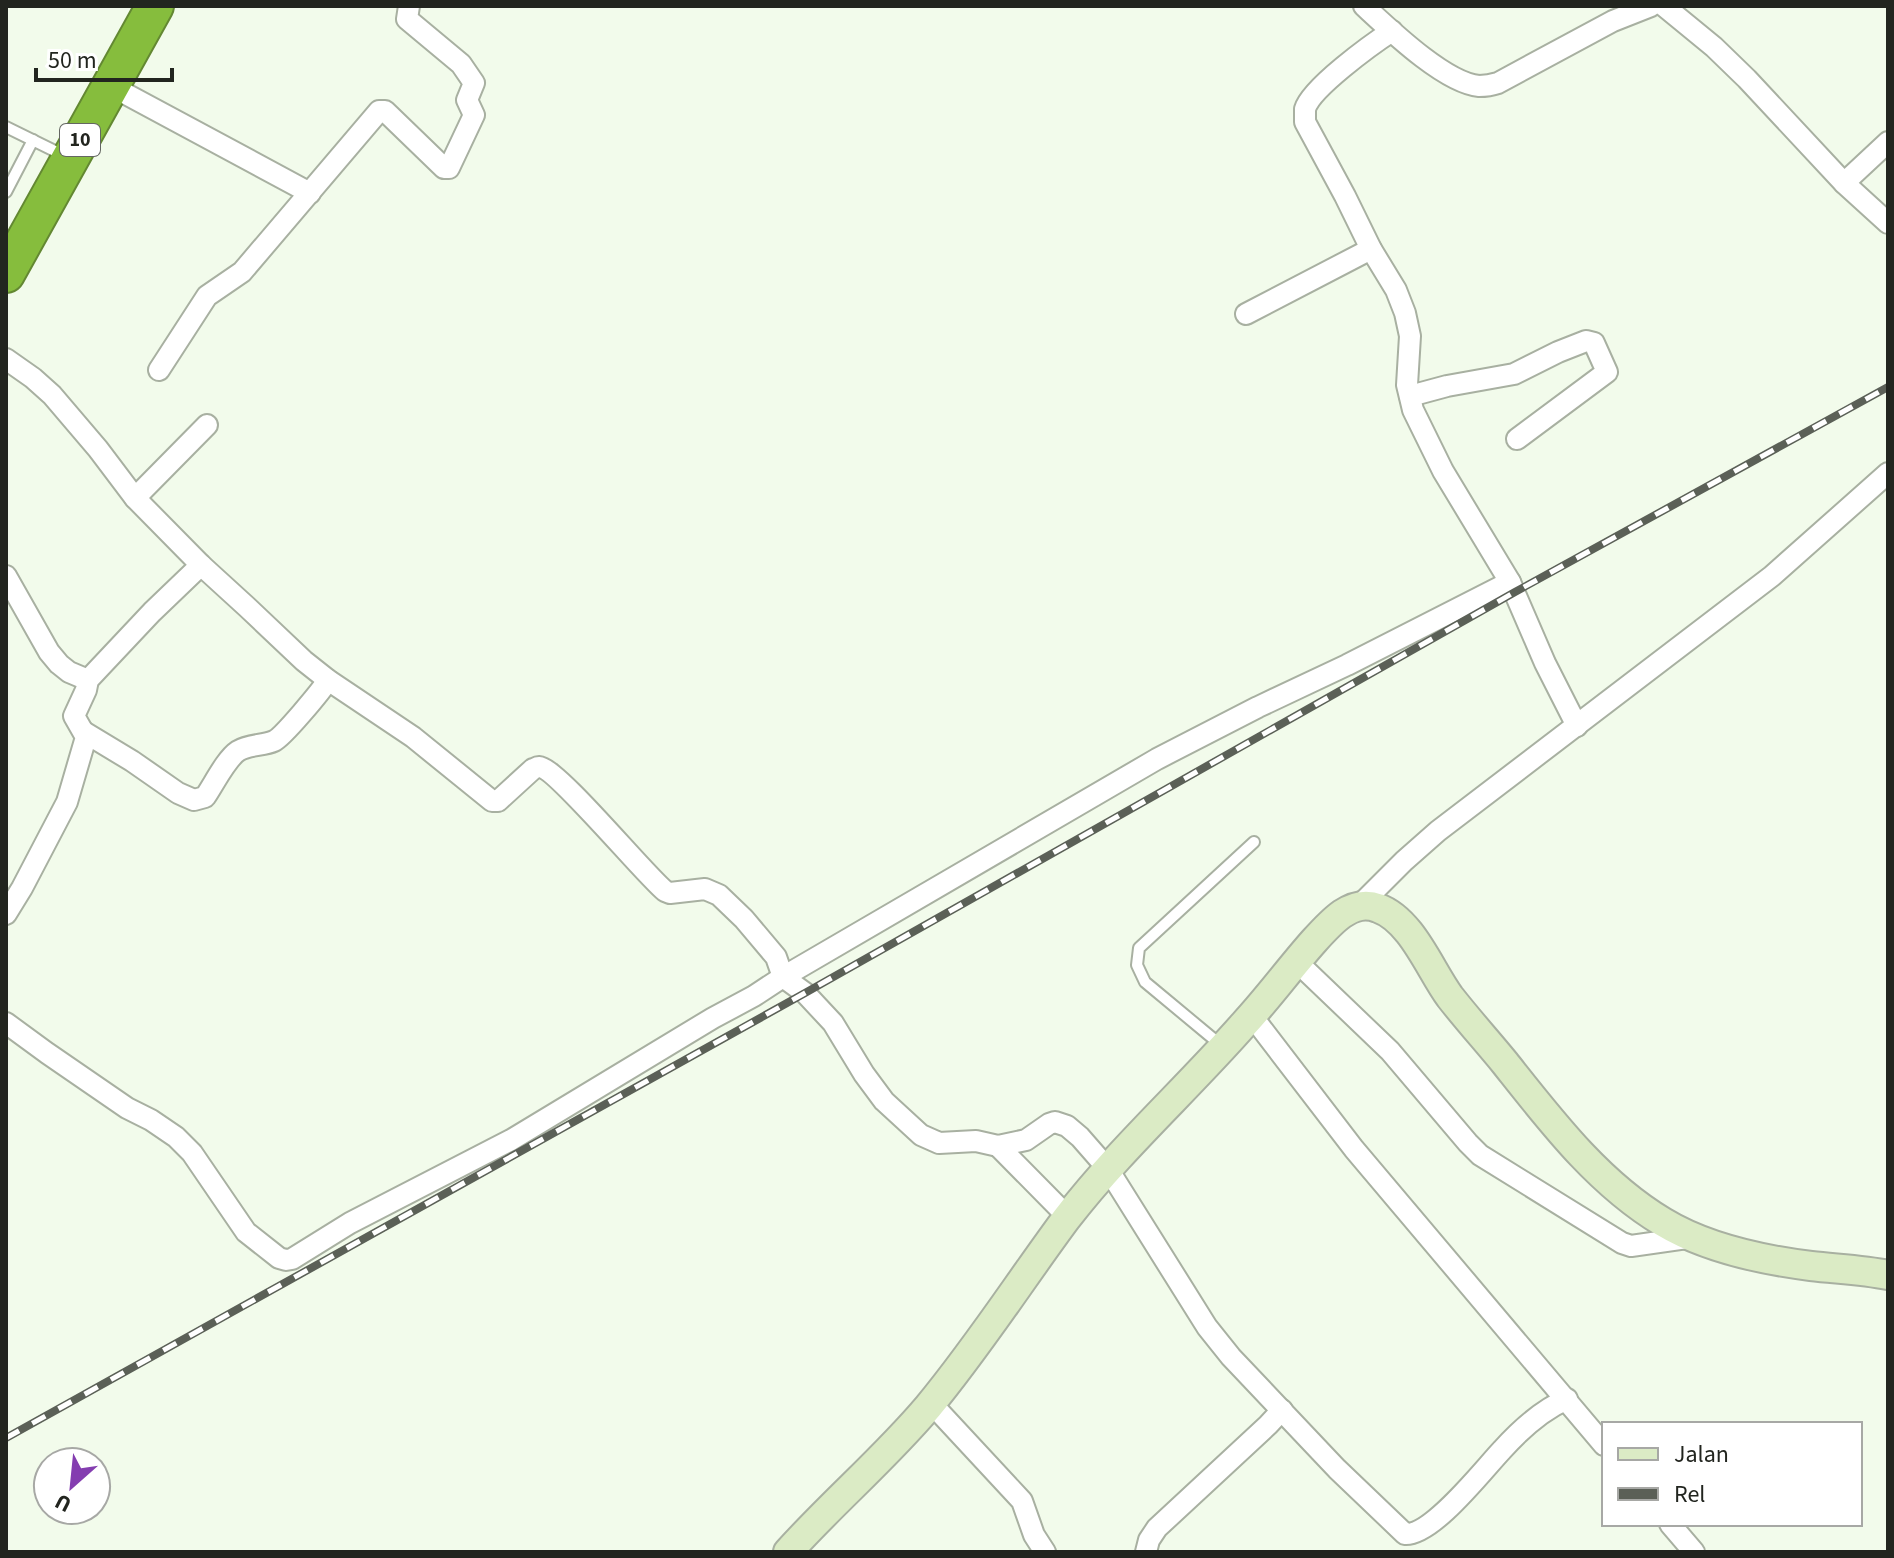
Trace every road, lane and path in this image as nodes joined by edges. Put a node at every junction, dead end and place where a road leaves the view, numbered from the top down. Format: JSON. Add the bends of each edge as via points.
{"nodes":[{"id":1,"x":155,"y":6,"type":"edge"},
{"id":2,"x":409,"y":6,"type":"edge"},
{"id":3,"x":1364,"y":6,"type":"edge"},
{"id":4,"x":1651,"y":6,"type":"edge"},
{"id":5,"x":1664,"y":6,"type":"edge"},
{"id":6,"x":1392,"y":31,"type":"junction"},
{"id":7,"x":111,"y":86,"type":"junction"},
{"id":8,"x":6,"y":127,"type":"edge"},
{"id":9,"x":33,"y":140,"type":"junction"},
{"id":10,"x":1888,"y":142,"type":"edge"},
{"id":11,"x":69,"y":158,"type":"junction"},
{"id":12,"x":1844,"y":183,"type":"junction"},
{"id":13,"x":6,"y":192,"type":"edge"},
{"id":14,"x":310,"y":193,"type":"junction"},
{"id":15,"x":1888,"y":223,"type":"edge"},
{"id":16,"x":1371,"y":249,"type":"junction"},
{"id":17,"x":13,"y":254,"type":"edge"},
{"id":18,"x":1246,"y":314,"type":"dead end"},
{"id":19,"x":6,"y":359,"type":"edge"},
{"id":20,"x":159,"y":370,"type":"dead end"},
{"id":21,"x":1410,"y":396,"type":"junction"},
{"id":22,"x":207,"y":425,"type":"dead end"},
{"id":23,"x":1517,"y":439,"type":"dead end"},
{"id":24,"x":1888,"y":473,"type":"edge"},
{"id":25,"x":135,"y":498,"type":"junction"},
{"id":26,"x":201,"y":565,"type":"junction"},
{"id":27,"x":6,"y":576,"type":"edge"},
{"id":28,"x":1510,"y":582,"type":"junction"},
{"id":29,"x":88,"y":680,"type":"junction"},
{"id":30,"x":328,"y":680,"type":"junction"},
{"id":31,"x":1577,"y":726,"type":"junction"},
{"id":32,"x":84,"y":732,"type":"junction"},
{"id":33,"x":1254,"y":842,"type":"dead end"},
{"id":34,"x":1361,"y":904,"type":"junction"},
{"id":35,"x":6,"y":914,"type":"edge"},
{"id":36,"x":1296,"y":961,"type":"junction"},
{"id":37,"x":783,"y":977,"type":"junction"},
{"id":38,"x":1252,"y":1016,"type":"junction"},
{"id":39,"x":6,"y":1023,"type":"edge"},
{"id":40,"x":1224,"y":1047,"type":"junction"},
{"id":41,"x":998,"y":1146,"type":"junction"},
{"id":42,"x":1108,"y":1169,"type":"junction"},
{"id":43,"x":1068,"y":1217,"type":"junction"},
{"id":44,"x":1694,"y":1237,"type":"junction"},
{"id":45,"x":1888,"y":1275,"type":"edge"},
{"id":46,"x":1567,"y":1399,"type":"junction"},
{"id":47,"x":931,"y":1403,"type":"junction"},
{"id":48,"x":1282,"y":1410,"type":"junction"},
{"id":49,"x":1602,"y":1443,"type":"edge"},
{"id":50,"x":1672,"y":1526,"type":"edge"},
{"id":51,"x":1418,"y":1542,"type":"edge"},
{"id":52,"x":788,"y":1552,"type":"edge"},
{"id":53,"x":1045,"y":1552,"type":"edge"},
{"id":54,"x":1146,"y":1552,"type":"edge"},
{"id":55,"x":1694,"y":1552,"type":"edge"}],
"edges":[{"from":1,"to":7,"type":"highway","number":"10"},
{"from":2,"to":14,"type":"street","via":[[407,19],[461,64],[474,83],[467,100],[474,115],[449,168],[381,110]]},
{"from":3,"to":6,"type":"street"},
{"from":4,"to":6,"type":"street","via":[[1489,85],[1462,81]]},
{"from":5,"to":12,"type":"street","via":[[1757,89]]},
{"from":6,"to":16,"type":"street","via":[[1327,83],[1305,109],[1305,122]]},
{"from":7,"to":11,"type":"highway","number":"10"},
{"from":7,"to":14,"type":"street"},
{"from":8,"to":9,"type":"lane"},
{"from":9,"to":11,"type":"lane"},
{"from":9,"to":13,"type":"lane"},
{"from":10,"to":12,"type":"street"},
{"from":11,"to":17,"type":"highway","number":"10"},
{"from":12,"to":15,"type":"street"},
{"from":14,"to":20,"type":"street","via":[[242,272],[207,296]]},
{"from":16,"to":18,"type":"street"},
{"from":16,"to":21,"type":"street","via":[[1405,313]]},
{"from":19,"to":25,"type":"street","via":[[52,395]]},
{"from":21,"to":23,"type":"street","via":[[1514,374],[1586,341],[1594,343],[1607,372]]},
{"from":21,"to":28,"type":"street","via":[[1443,471]]},
{"from":22,"to":25,"type":"street"},
{"from":24,"to":31,"type":"street","via":[[1772,576]]},
{"from":25,"to":26,"type":"street"},
{"from":26,"to":29,"type":"street"},
{"from":26,"to":30,"type":"street"},
{"from":27,"to":29,"type":"street","via":[[49,652],[69,672]]},
{"from":28,"to":31,"type":"street"},
{"from":28,"to":37,"type":"street","via":[[1157,759]]},
{"from":29,"to":32,"type":"street","via":[[74,713]]},
{"from":30,"to":32,"type":"street","via":[[282,737],[237,751],[200,799],[178,793]]},
{"from":30,"to":37,"type":"street","via":[[413,737],[492,801],[533,769],[543,769],[665,891],[705,889],[719,895],[776,957]]},
{"from":31,"to":34,"type":"street","via":[[1438,831]]},
{"from":32,"to":35,"type":"street","via":[[86,744],[67,802]]},
{"from":33,"to":40,"type":"lane","via":[[1139,948],[1137,965],[1145,982]]},
{"from":34,"to":36,"type":"street","via":[[1329,925]]},
{"from":34,"to":44,"type":"street","via":[[1378,907],[1404,926],[1448,993],[1574,1148],[1634,1203]]},
{"from":36,"to":38,"type":"street"},
{"from":36,"to":44,"type":"street","via":[[1390,1051],[1480,1155],[1622,1243]]},
{"from":37,"to":39,"type":"street","via":[[511,1140],[286,1260],[240,1225],[176,1137]]},
{"from":37,"to":41,"type":"street","via":[[833,1023],[884,1101],[913,1129],[939,1143]]},
{"from":38,"to":40,"type":"street"},
{"from":38,"to":46,"type":"street","via":[[1354,1149]]},
{"from":40,"to":42,"type":"street"},
{"from":41,"to":42,"type":"street","via":[[1019,1143],[1055,1122],[1080,1137]]},
{"from":41,"to":43,"type":"street"},
{"from":42,"to":43,"type":"street"},
{"from":42,"to":48,"type":"street","via":[[1207,1327]]},
{"from":43,"to":47,"type":"street"},
{"from":44,"to":45,"type":"street","via":[[1775,1260]]},
{"from":46,"to":49,"type":"street"},
{"from":46,"to":51,"type":"street","via":[[1504,1448]]},
{"from":47,"to":52,"type":"street"},
{"from":47,"to":53,"type":"street","via":[[1022,1501]]},
{"from":48,"to":51,"type":"street","via":[[1337,1469]]},
{"from":48,"to":54,"type":"street","via":[[1157,1528]]},
{"from":50,"to":55,"type":"street"}]}
